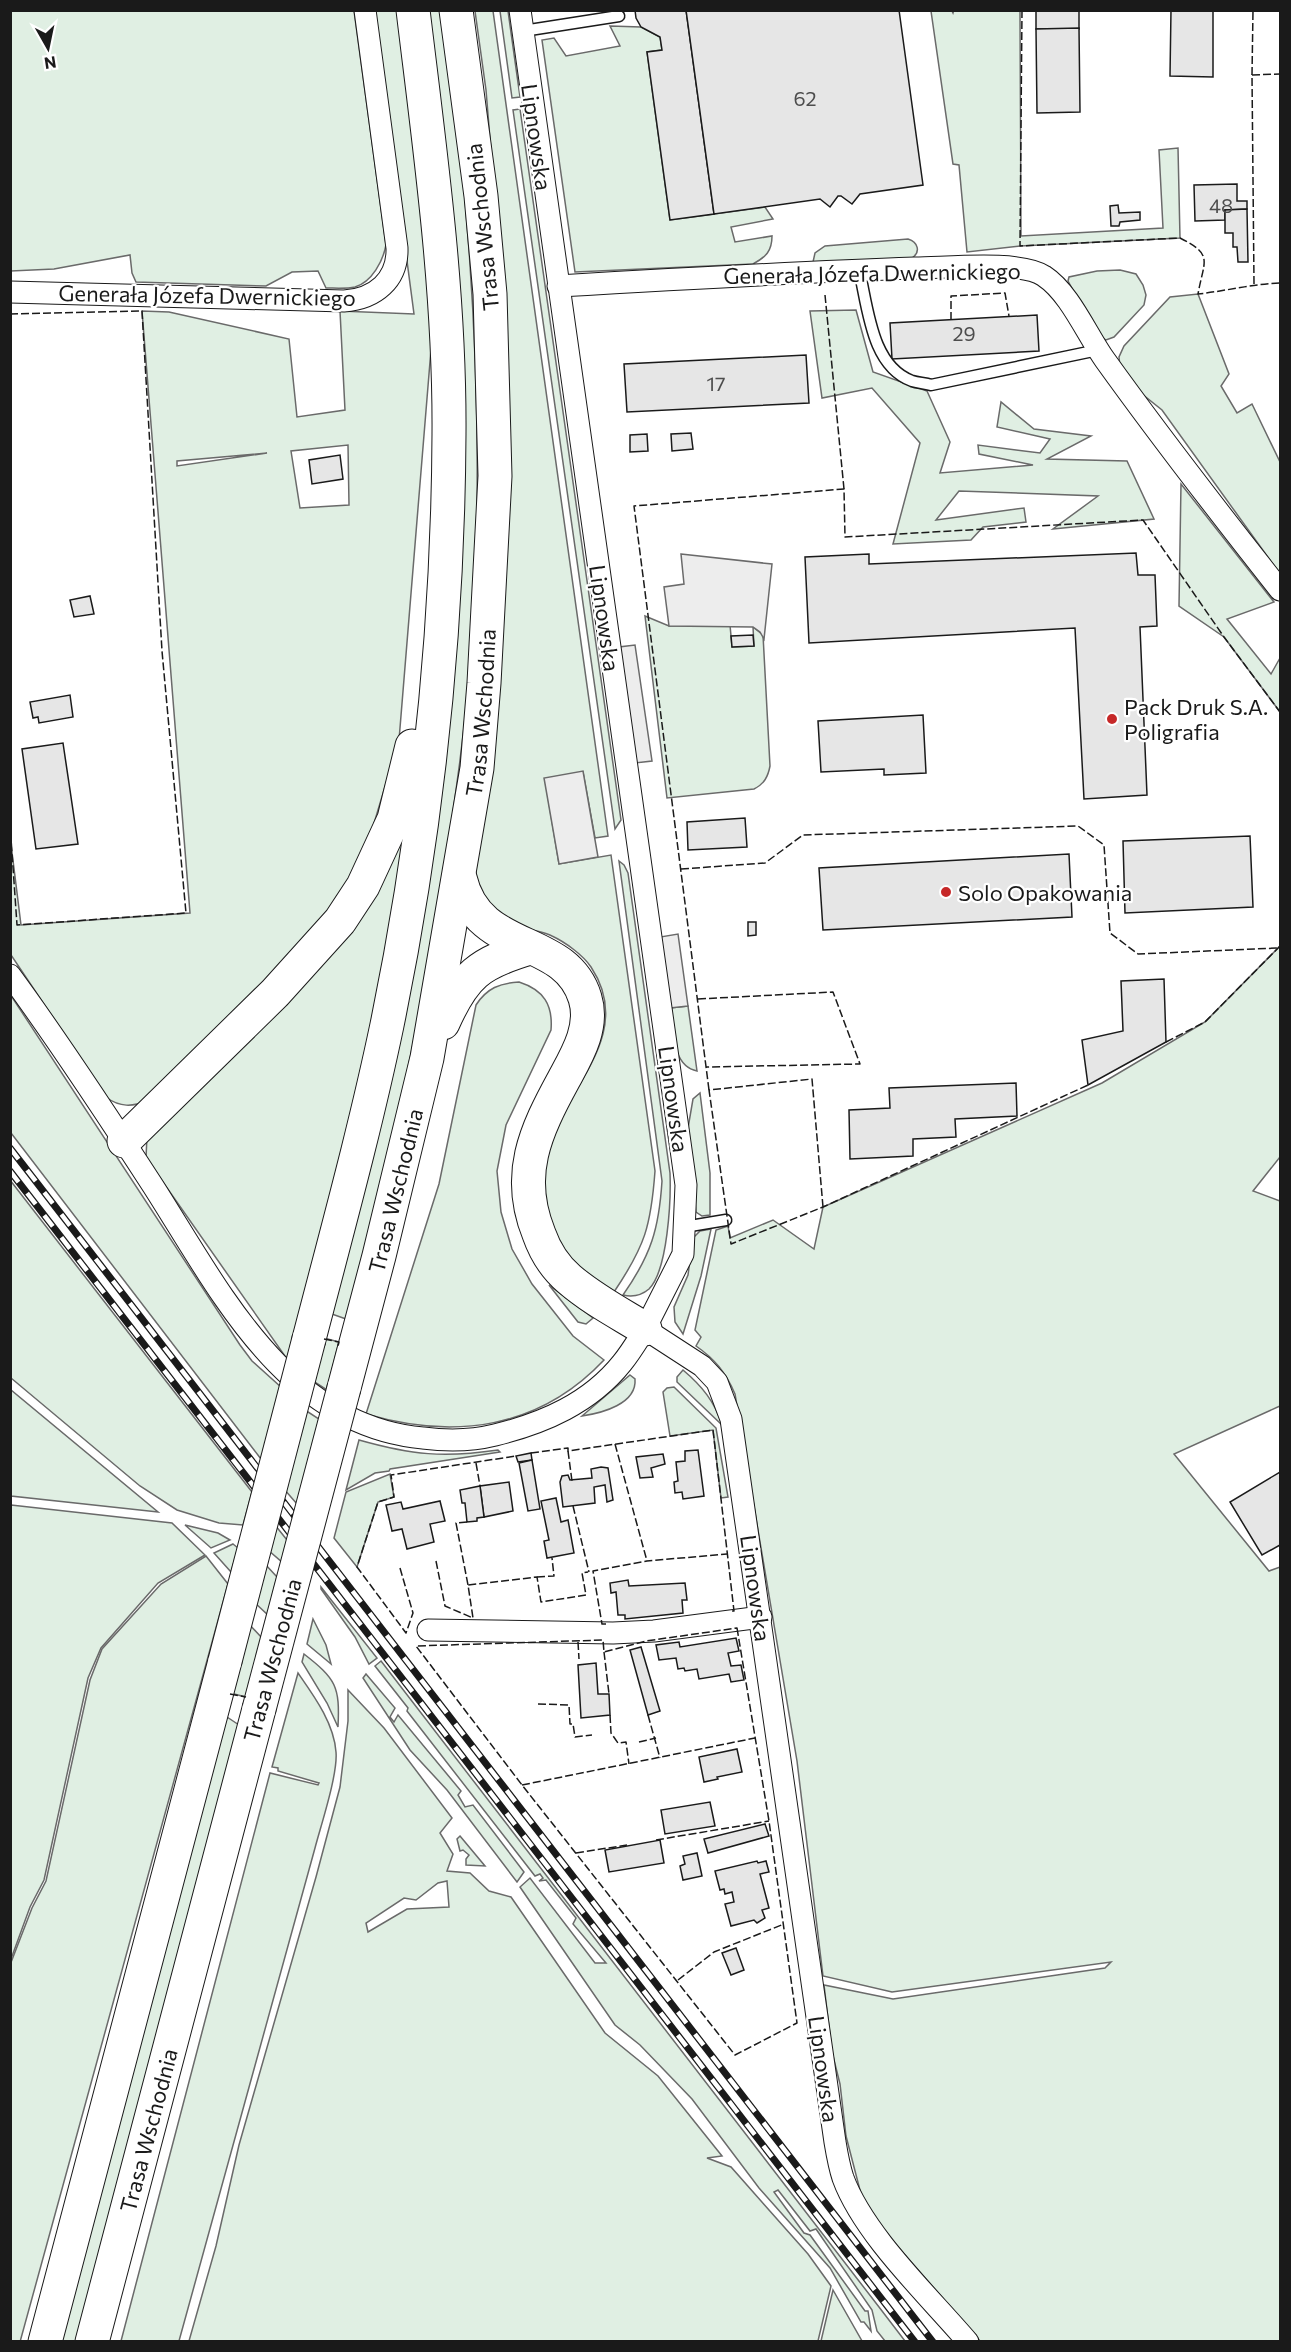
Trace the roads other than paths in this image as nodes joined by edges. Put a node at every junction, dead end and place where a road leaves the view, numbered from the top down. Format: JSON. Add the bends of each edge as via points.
{"nodes":[{"id":1,"x":365,"y":10,"type":"edge"},
{"id":2,"x":413,"y":10,"type":"edge"},
{"id":3,"x":456,"y":10,"type":"edge"},
{"id":4,"x":619,"y":16,"type":"dead end"},
{"id":5,"x":521,"y":21,"type":"edge"},
{"id":6,"x":859,"y":270,"type":"junction"},
{"id":7,"x":558,"y":286,"type":"junction"},
{"id":8,"x":10,"y":292,"type":"edge"},
{"id":9,"x":1098,"y":350,"type":"junction"},
{"id":10,"x":1281,"y":590,"type":"edge"},
{"id":11,"x":438,"y":674,"type":"junction"},
{"id":12,"x":460,"y":878,"type":"junction"},
{"id":13,"x":530,"y":948,"type":"junction"},
{"id":14,"x":10,"y":975,"type":"edge"},
{"id":15,"x":427,"y":1058,"type":"junction"},
{"id":16,"x":124,"y":1141,"type":"junction"},
{"id":17,"x":726,"y":1220,"type":"dead end"},
{"id":18,"x":684,"y":1227,"type":"junction"},
{"id":19,"x":645,"y":1329,"type":"junction"},
{"id":20,"x":761,"y":1617,"type":"junction"},
{"id":21,"x":428,"y":1630,"type":"dead end"},
{"id":22,"x":45,"y":2342,"type":"edge"},
{"id":23,"x":92,"y":2342,"type":"edge"},
{"id":24,"x":968,"y":2342,"type":"edge"}],
"edges":[{"from":1,"to":8,"type":"street","name":"Generała Józefa Dwernickiego","via":[[398,248],[394,272],[383,285],[369,295],[344,301]]},
{"from":2,"to":11,"type":"main road","name":"Trasa Wschodnia","via":[[446,299],[447,552]]},
{"from":3,"to":12,"type":"main road","name":"Trasa Wschodnia","via":[[490,294],[495,476],[483,705]]},
{"from":4,"to":5,"type":"lane"},
{"from":5,"to":7,"type":"street","name":"Lipnowska"},
{"from":6,"to":7,"type":"street","name":"Generała Józefa Dwernickiego"},
{"from":6,"to":9,"type":"street","name":"Generała Józefa Dwernickiego","via":[[980,266],[1038,272],[1056,286]]},
{"from":6,"to":9,"type":"lane","via":[[884,359],[912,381],[931,384]]},
{"from":7,"to":18,"type":"street","name":"Lipnowska","via":[[686,1185]]},
{"from":9,"to":10,"type":"street","name":"Generała Józefa Dwernickiego","via":[[1177,459]]},
{"from":11,"to":16,"type":"main road","via":[[416,724],[394,819],[363,886],[340,921],[275,993]]},
{"from":11,"to":22,"type":"main road","name":"Trasa Wschodnia","bridge":true,"via":[[420,836],[387,1024],[309,1339]]},
{"from":12,"to":13,"type":"main road","via":[[467,899],[483,920]]},
{"from":12,"to":15,"type":"main road","name":"Trasa Wschodnia"},
{"from":13,"to":15,"type":"main road","via":[[488,964],[466,980]]},
{"from":13,"to":19,"type":"main road","via":[[562,963],[573,975],[586,1000],[588,1027],[534,1143],[527,1178],[533,1221],[554,1263],[568,1278]]},
{"from":14,"to":16,"type":"street"},
{"from":15,"to":23,"type":"main road","name":"Trasa Wschodnia","bridge":true,"via":[[379,1256]]},
{"from":16,"to":19,"type":"street","via":[[260,1346],[311,1396],[344,1416],[380,1430],[404,1437],[460,1440],[530,1427],[580,1401],[602,1384]]},
{"from":17,"to":18,"type":"lane"},
{"from":18,"to":19,"type":"street","name":"Lipnowska","via":[[683,1254]]},
{"from":19,"to":20,"type":"street","name":"Lipnowska","via":[[702,1366],[717,1382],[725,1401]]},
{"from":20,"to":21,"type":"street","via":[[613,1633]]},
{"from":20,"to":24,"type":"street","name":"Lipnowska","via":[[843,2178],[882,2243]]}]}
